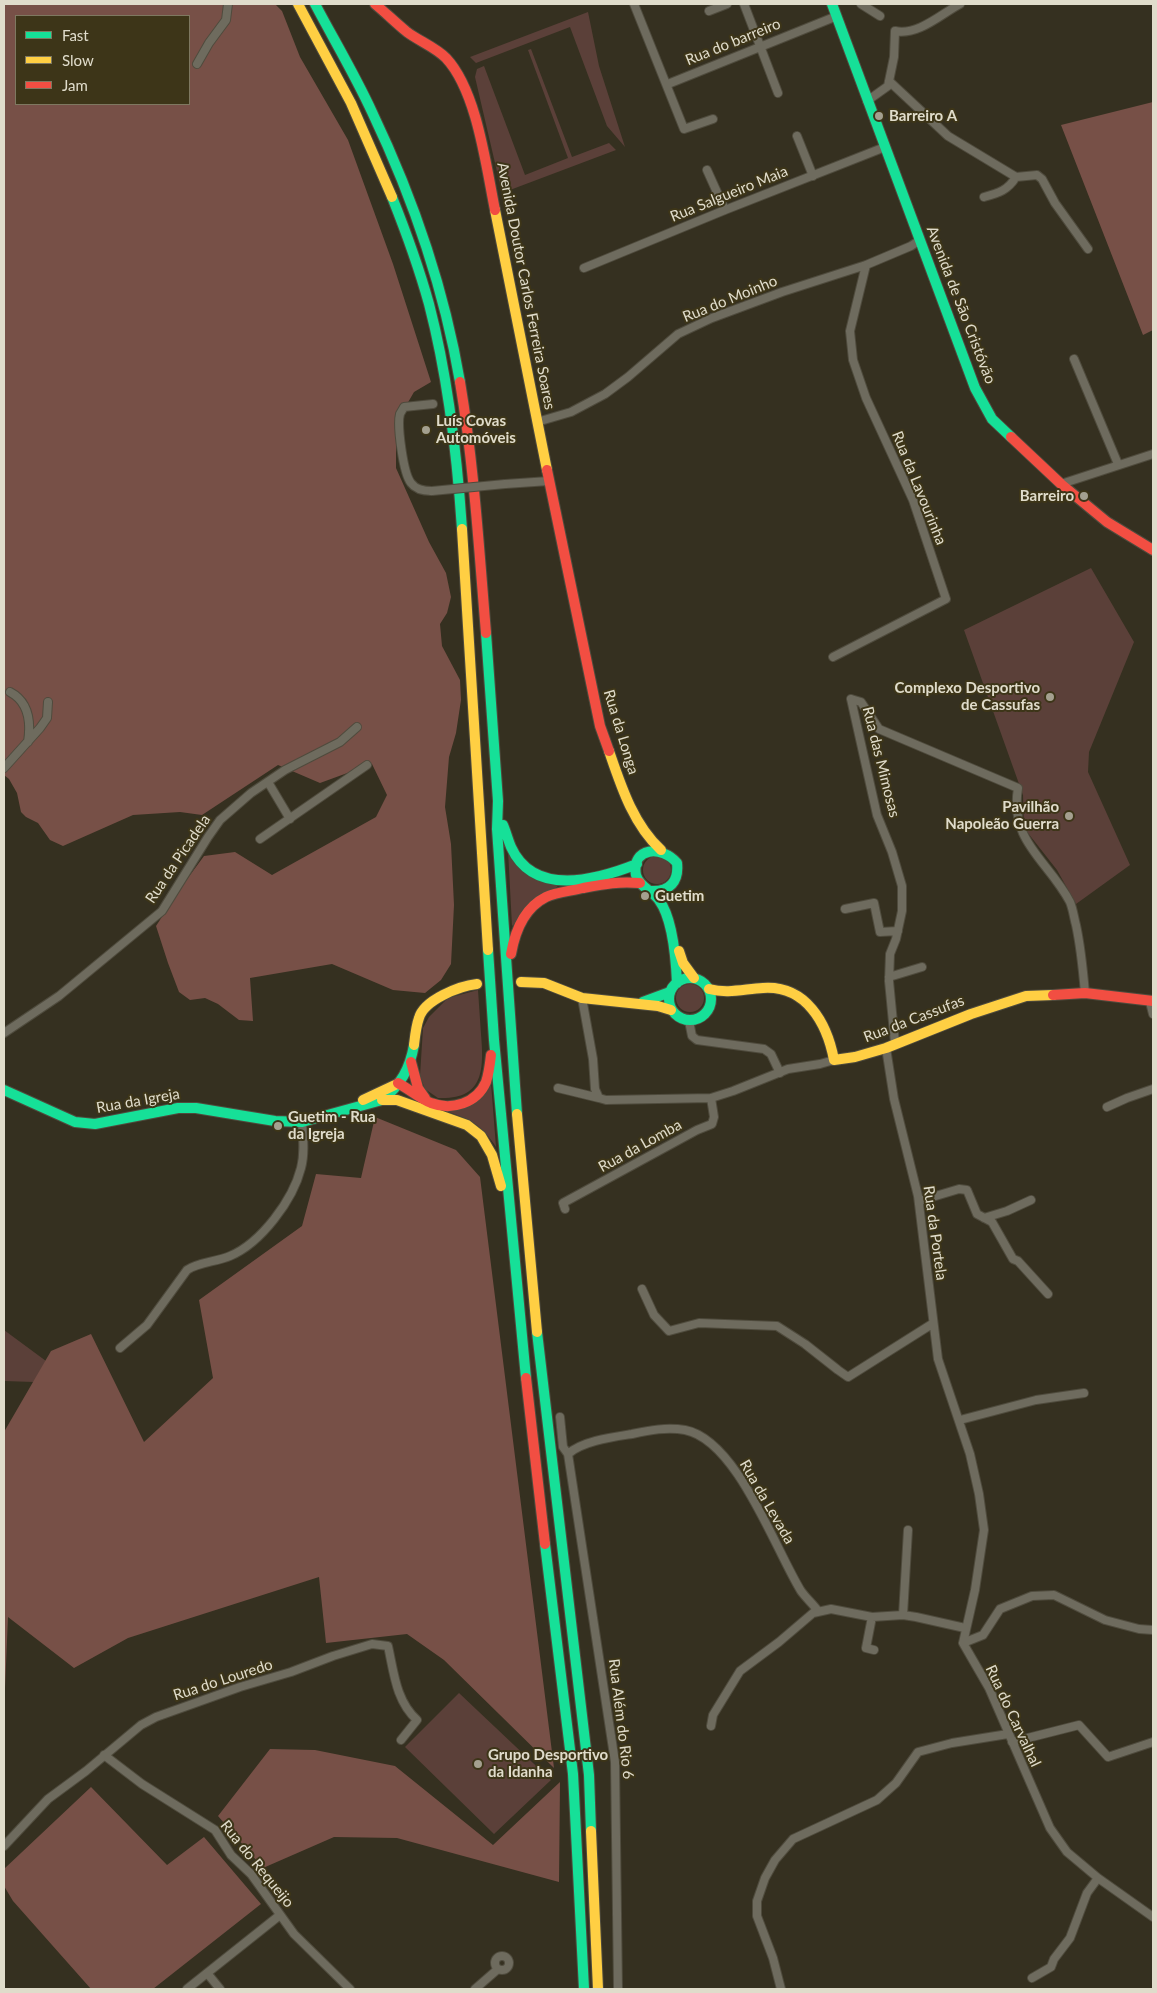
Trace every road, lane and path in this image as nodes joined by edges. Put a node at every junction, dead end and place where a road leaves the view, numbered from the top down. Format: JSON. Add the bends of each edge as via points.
{"nodes":[{"id":1,"x":228,"y":4,"type":"edge"},
{"id":2,"x":298,"y":4,"type":"edge"},
{"id":3,"x":315,"y":4,"type":"edge"},
{"id":4,"x":376,"y":4,"type":"edge"},
{"id":5,"x":634,"y":4,"type":"edge"},
{"id":6,"x":727,"y":4,"type":"edge"},
{"id":7,"x":744,"y":4,"type":"edge"},
{"id":8,"x":832,"y":4,"type":"edge"},
{"id":9,"x":861,"y":4,"type":"edge"},
{"id":10,"x":960,"y":4,"type":"edge"},
{"id":11,"x":709,"y":11,"type":"dead end"},
{"id":12,"x":836,"y":16,"type":"junction"},
{"id":13,"x":880,"y":16,"type":"dead end"},
{"id":14,"x":760,"y":45,"type":"junction"},
{"id":15,"x":197,"y":64,"type":"dead end"},
{"id":16,"x":889,"y":81,"type":"junction"},
{"id":17,"x":668,"y":84,"type":"junction"},
{"id":18,"x":778,"y":93,"type":"dead end"},
{"id":19,"x":867,"y":101,"type":"junction"},
{"id":20,"x":713,"y":119,"type":"dead end"},
{"id":21,"x":797,"y":136,"type":"dead end"},
{"id":22,"x":885,"y":147,"type":"junction"},
{"id":23,"x":707,"y":170,"type":"dead end"},
{"id":24,"x":813,"y":176,"type":"junction"},
{"id":25,"x":1016,"y":177,"type":"junction"},
{"id":26,"x":984,"y":197,"type":"dead end"},
{"id":27,"x":725,"y":210,"type":"junction"},
{"id":28,"x":920,"y":240,"type":"junction"},
{"id":29,"x":1088,"y":249,"type":"dead end"},
{"id":30,"x":866,"y":265,"type":"junction"},
{"id":31,"x":584,"y":268,"type":"dead end"},
{"id":32,"x":1074,"y":359,"type":"dead end"},
{"id":33,"x":433,"y":404,"type":"dead end"},
{"id":34,"x":537,"y":422,"type":"junction"},
{"id":35,"x":1153,"y":454,"type":"edge"},
{"id":36,"x":1118,"y":464,"type":"junction"},
{"id":37,"x":549,"y":481,"type":"junction"},
{"id":38,"x":1061,"y":484,"type":"junction"},
{"id":39,"x":1153,"y":550,"type":"edge"},
{"id":40,"x":576,"y":614,"type":"joint"},
{"id":41,"x":833,"y":657,"type":"dead end"},
{"id":42,"x":10,"y":692,"type":"dead end"},
{"id":43,"x":48,"y":702,"type":"dead end"},
{"id":44,"x":357,"y":727,"type":"dead end"},
{"id":45,"x":28,"y":742,"type":"junction"},
{"id":46,"x":367,"y":765,"type":"dead end"},
{"id":47,"x":4,"y":768,"type":"edge"},
{"id":48,"x":268,"y":782,"type":"junction"},
{"id":49,"x":498,"y":801,"type":"junction"},
{"id":50,"x":290,"y":819,"type":"junction"},
{"id":51,"x":641,"y":828,"type":"junction"},
{"id":52,"x":260,"y":839,"type":"dead end"},
{"id":53,"x":660,"y":850,"type":"junction"},
{"id":54,"x":644,"y":854,"type":"junction"},
{"id":55,"x":637,"y":864,"type":"junction"},
{"id":56,"x":640,"y":883,"type":"junction"},
{"id":57,"x":668,"y":889,"type":"junction"},
{"id":58,"x":650,"y":891,"type":"junction"},
{"id":59,"x":845,"y":909,"type":"dead end"},
{"id":60,"x":898,"y":931,"type":"junction"},
{"id":61,"x":922,"y":967,"type":"dead end"},
{"id":62,"x":507,"y":974,"type":"junction"},
{"id":63,"x":889,"y":977,"type":"junction"},
{"id":64,"x":694,"y":978,"type":"junction"},
{"id":65,"x":522,"y":982,"type":"dead end"},
{"id":66,"x":677,"y":983,"type":"junction"},
{"id":67,"x":478,"y":984,"type":"dead end"},
{"id":68,"x":709,"y":990,"type":"junction"},
{"id":69,"x":670,"y":992,"type":"junction"},
{"id":70,"x":728,"y":993,"type":"junction"},
{"id":71,"x":1085,"y":993,"type":"junction"},
{"id":72,"x":582,"y":998,"type":"junction"},
{"id":73,"x":1151,"y":1002,"type":"edge"},
{"id":74,"x":634,"y":1004,"type":"junction"},
{"id":75,"x":710,"y":1006,"type":"junction"},
{"id":76,"x":672,"y":1010,"type":"junction"},
{"id":77,"x":1153,"y":1014,"type":"edge"},
{"id":78,"x":688,"y":1021,"type":"junction"},
{"id":79,"x":4,"y":1033,"type":"edge"},
{"id":80,"x":494,"y":1040,"type":"junction"},
{"id":81,"x":890,"y":1046,"type":"junction"},
{"id":82,"x":834,"y":1060,"type":"junction"},
{"id":83,"x":411,"y":1062,"type":"junction"},
{"id":84,"x":780,"y":1073,"type":"junction"},
{"id":85,"x":398,"y":1083,"type":"junction"},
{"id":86,"x":558,"y":1088,"type":"dead end"},
{"id":87,"x":1153,"y":1089,"type":"edge"},
{"id":88,"x":4,"y":1090,"type":"edge"},
{"id":89,"x":599,"y":1098,"type":"junction"},
{"id":90,"x":710,"y":1098,"type":"junction"},
{"id":91,"x":382,"y":1100,"type":"junction"},
{"id":92,"x":426,"y":1100,"type":"junction"},
{"id":93,"x":1107,"y":1107,"type":"dead end"},
{"id":94,"x":420,"y":1109,"type":"junction"},
{"id":95,"x":342,"y":1111,"type":"junction"},
{"id":96,"x":302,"y":1122,"type":"junction"},
{"id":97,"x":1031,"y":1200,"type":"dead end"},
{"id":98,"x":919,"y":1201,"type":"junction"},
{"id":99,"x":508,"y":1206,"type":"junction"},
{"id":100,"x":565,"y":1209,"type":"dead end"},
{"id":101,"x":984,"y":1218,"type":"junction"},
{"id":102,"x":642,"y":1289,"type":"dead end"},
{"id":103,"x":1048,"y":1294,"type":"dead end"},
{"id":104,"x":932,"y":1324,"type":"junction"},
{"id":105,"x":120,"y":1348,"type":"dead end"},
{"id":106,"x":1084,"y":1393,"type":"dead end"},
{"id":107,"x":560,"y":1417,"type":"dead end"},
{"id":108,"x":960,"y":1420,"type":"junction"},
{"id":109,"x":568,"y":1454,"type":"junction"},
{"id":110,"x":908,"y":1530,"type":"dead end"},
{"id":111,"x":818,"y":1611,"type":"junction"},
{"id":112,"x":903,"y":1615,"type":"junction"},
{"id":113,"x":872,"y":1617,"type":"junction"},
{"id":114,"x":965,"y":1628,"type":"junction"},
{"id":115,"x":1153,"y":1630,"type":"edge"},
{"id":116,"x":963,"y":1644,"type":"junction"},
{"id":117,"x":874,"y":1650,"type":"dead end"},
{"id":118,"x":712,"y":1726,"type":"dead end"},
{"id":119,"x":1008,"y":1734,"type":"junction"},
{"id":120,"x":401,"y":1740,"type":"dead end"},
{"id":121,"x":1012,"y":1742,"type":"junction"},
{"id":122,"x":1153,"y":1742,"type":"edge"},
{"id":123,"x":104,"y":1755,"type":"junction"},
{"id":124,"x":4,"y":1846,"type":"edge"},
{"id":125,"x":1098,"y":1878,"type":"junction"},
{"id":126,"x":280,"y":1915,"type":"junction"},
{"id":127,"x":1153,"y":1917,"type":"edge"},
{"id":128,"x":498,"y":1969,"type":"dead end"},
{"id":129,"x":207,"y":1973,"type":"junction"},
{"id":130,"x":1032,"y":1978,"type":"dead end"},
{"id":131,"x":186,"y":1989,"type":"edge"},
{"id":132,"x":220,"y":1989,"type":"edge"},
{"id":133,"x":350,"y":1989,"type":"edge"},
{"id":134,"x":475,"y":1989,"type":"edge"},
{"id":135,"x":584,"y":1989,"type":"edge"},
{"id":136,"x":598,"y":1989,"type":"edge"},
{"id":137,"x":618,"y":1989,"type":"edge"},
{"id":138,"x":781,"y":1989,"type":"edge"}],
"edges":[{"from":1,"to":15,"type":"street","via":[[226,20]]},
{"from":2,"to":80,"type":"main road","via":[[358,117],[388,189],[421,278],[437,340],[460,502]]},
{"from":3,"to":49,"type":"main road","via":[[372,111],[410,201],[436,274],[452,336],[476,502]]},
{"from":4,"to":34,"type":"main road","name":"Avenida Doutor Carlos Ferreira Soares","via":[[407,32],[444,57],[468,95],[482,145]]},
{"from":5,"to":17,"type":"street"},
{"from":6,"to":11,"type":"street"},
{"from":7,"to":14,"type":"street"},
{"from":8,"to":12,"type":"main road","name":"Avenida de São Cristóvão"},
{"from":9,"to":13,"type":"street"},
{"from":10,"to":16,"type":"street","via":[[918,29],[904,33],[895,31]]},
{"from":12,"to":14,"type":"street","name":"Rua do barreiro"},
{"from":12,"to":19,"type":"main road","name":"Avenida de São Cristóvão"},
{"from":14,"to":17,"type":"street","name":"Rua do barreiro"},
{"from":14,"to":18,"type":"street"},
{"from":16,"to":19,"type":"street","via":[[888,86]]},
{"from":16,"to":25,"type":"street","via":[[948,136]]},
{"from":17,"to":20,"type":"street","via":[[684,129]]},
{"from":19,"to":22,"type":"main road","name":"Avenida de São Cristóvão"},
{"from":21,"to":24,"type":"street"},
{"from":22,"to":24,"type":"street","name":"Rua Salgueiro Maia"},
{"from":22,"to":28,"type":"main road","name":"Avenida de São Cristóvão"},
{"from":23,"to":27,"type":"street"},
{"from":24,"to":27,"type":"street","name":"Rua Salgueiro Maia"},
{"from":25,"to":26,"type":"street","via":[[1010,187]]},
{"from":25,"to":29,"type":"street","via":[[1037,175]]},
{"from":27,"to":31,"type":"street","name":"Rua Salgueiro Maia"},
{"from":28,"to":30,"type":"street","name":"Rua do Moinho"},
{"from":28,"to":38,"type":"main road","name":"Avenida de São Cristóvão","via":[[975,388],[992,420]]},
{"from":30,"to":34,"type":"street","name":"Rua do Moinho","via":[[782,292],[686,330],[606,394],[571,412]]},
{"from":30,"to":41,"type":"street","name":"Rua da Lavourinha","via":[[850,331],[853,360],[866,398],[913,500],[946,599]]},
{"from":32,"to":36,"type":"street"},
{"from":33,"to":37,"type":"street","bridge":true,"via":[[404,407],[400,412],[404,466],[410,483],[421,490],[432,491]]},
{"from":34,"to":37,"type":"main road","name":"Avenida Doutor Carlos Ferreira Soares"},
{"from":35,"to":36,"type":"street"},
{"from":36,"to":38,"type":"street"},
{"from":37,"to":40,"type":"main road","name":"Avenida Doutor Carlos Ferreira Soares"},
{"from":38,"to":39,"type":"main road","name":"Avenida de São Cristóvão","via":[[1107,522]]},
{"from":40,"to":51,"type":"main road","name":"Rua da Longa","via":[[600,726]]},
{"from":42,"to":45,"type":"street","via":[[17,696],[26,710],[31,724]]},
{"from":43,"to":45,"type":"street","via":[[47,718]]},
{"from":44,"to":48,"type":"street","name":"Rua da Picadela","via":[[340,742],[284,770]]},
{"from":45,"to":47,"type":"street"},
{"from":46,"to":50,"type":"street"},
{"from":48,"to":50,"type":"street"},
{"from":48,"to":79,"type":"street","name":"Rua da Picadela","via":[[220,820],[162,911],[59,996]]},
{"from":49,"to":55,"type":"main road","via":[[506,839],[519,861],[535,875],[580,880],[617,873]]},
{"from":49,"to":62,"type":"main road"},
{"from":50,"to":52,"type":"street"},
{"from":51,"to":53,"type":"main road","name":"Rua da Longa"},
{"from":51,"to":54,"type":"main road","name":"Rua da Longa"},
{"from":53,"to":54,"type":"main road"},
{"from":53,"to":57,"type":"main road","name":"Rua da Longa","via":[[668,852],[677,863],[677,878]]},
{"from":54,"to":55,"type":"main road"},
{"from":55,"to":56,"type":"main road"},
{"from":56,"to":58,"type":"main road"},
{"from":56,"to":62,"type":"main road","via":[[610,882],[559,892],[538,901],[518,926]]},
{"from":57,"to":58,"type":"main road"},
{"from":57,"to":64,"type":"main road","name":"Rua da Longa","via":[[668,904],[681,958]]},
{"from":58,"to":66,"type":"main road","via":[[660,900],[664,911]]},
{"from":59,"to":60,"type":"street","via":[[874,903],[880,932]]},
{"from":60,"to":63,"type":"street","name":"Rua das Mimosas","via":[[890,954]]},
{"from":60,"to":71,"type":"street","name":"Rua das Mimosas","via":[[902,886],[878,815],[851,699],[861,702],[879,729],[1018,788],[1015,804],[1021,831],[1071,904],[1082,955]]},
{"from":61,"to":63,"type":"street"},
{"from":62,"to":136,"type":"main road","via":[[539,1357],[589,1775]]},
{"from":63,"to":81,"type":"street","name":"Rua das Mimosas"},
{"from":64,"to":66,"type":"main road"},
{"from":64,"to":68,"type":"main road","name":"Rua da Longa"},
{"from":65,"to":72,"type":"main road","via":[[544,983]]},
{"from":66,"to":69,"type":"main road"},
{"from":67,"to":83,"type":"main road","via":[[451,990],[424,1010],[415,1031]]},
{"from":68,"to":70,"type":"main road"},
{"from":68,"to":75,"type":"main road"},
{"from":69,"to":74,"type":"main road"},
{"from":69,"to":76,"type":"main road"},
{"from":70,"to":75,"type":"main road"},
{"from":70,"to":82,"type":"main road","via":[[765,988],[792,993],[812,1008],[821,1020]]},
{"from":71,"to":73,"type":"main road","name":"Rua da Cassufas"},
{"from":71,"to":81,"type":"main road","name":"Rua da Cassufas","via":[[1026,996]]},
{"from":72,"to":74,"type":"main road"},
{"from":72,"to":89,"type":"street","via":[[595,1090]]},
{"from":73,"to":77,"type":"street"},
{"from":74,"to":76,"type":"main road"},
{"from":75,"to":78,"type":"main road","via":[[700,1018]]},
{"from":76,"to":78,"type":"main road"},
{"from":78,"to":84,"type":"street","via":[[692,1036],[697,1040],[764,1048],[771,1054]]},
{"from":80,"to":92,"type":"main road","via":[[485,1083],[474,1099],[443,1107]]},
{"from":80,"to":99,"type":"main road"},
{"from":81,"to":82,"type":"main road","name":"Rua da Cassufas"},
{"from":81,"to":98,"type":"street","name":"Rua da Portela","via":[[894,1099]]},
{"from":82,"to":84,"type":"street","name":"Rua da Cassufas"},
{"from":83,"to":85,"type":"main road"},
{"from":83,"to":92,"type":"main road","via":[[418,1088]]},
{"from":84,"to":90,"type":"street","name":"Rua da Cassufas"},
{"from":85,"to":91,"type":"main road"},
{"from":85,"to":92,"type":"main road"},
{"from":85,"to":94,"type":"main road"},
{"from":85,"to":95,"type":"main road","name":"Rua da Igreja"},
{"from":86,"to":89,"type":"street","name":"Rua da Cassufas"},
{"from":87,"to":93,"type":"street"},
{"from":88,"to":96,"type":"main road","name":"Rua da Igreja","via":[[75,1122],[95,1124],[178,1108]]},
{"from":89,"to":90,"type":"street","name":"Rua da Cassufas"},
{"from":90,"to":100,"type":"street","name":"Rua da Lomba","via":[[714,1117],[712,1124],[563,1203]]},
{"from":91,"to":94,"type":"main road","via":[[397,1100]]},
{"from":91,"to":95,"type":"main road","name":"Rua da Igreja"},
{"from":94,"to":99,"type":"main road","via":[[457,1120],[481,1136],[492,1155]]},
{"from":95,"to":96,"type":"main road","name":"Rua da Igreja"},
{"from":96,"to":105,"type":"street","via":[[301,1168],[278,1214],[258,1237],[232,1256],[186,1270],[147,1325]]},
{"from":97,"to":101,"type":"street"},
{"from":98,"to":101,"type":"street","via":[[959,1189],[967,1190],[977,1214]]},
{"from":98,"to":104,"type":"street","name":"Rua da Portela"},
{"from":99,"to":135,"type":"main road","via":[[573,1774]]},
{"from":101,"to":103,"type":"street","via":[[992,1222],[1013,1259]]},
{"from":102,"to":104,"type":"street","via":[[654,1315],[669,1331],[699,1323],[777,1326],[848,1376]]},
{"from":104,"to":108,"type":"street","name":"Rua da Portela","via":[[938,1359]]},
{"from":106,"to":108,"type":"street","via":[[1036,1400]]},
{"from":107,"to":109,"type":"street","via":[[563,1447]]},
{"from":108,"to":114,"type":"street","via":[[979,1494],[984,1530],[975,1590]]},
{"from":109,"to":111,"type":"street","name":"Rua da Levada","via":[[574,1448],[612,1437],[659,1429],[686,1430],[705,1439],[726,1458],[744,1483],[802,1592]]},
{"from":109,"to":137,"type":"street","name":"Rua Além do Rio 6","via":[[615,1762]]},
{"from":110,"to":112,"type":"street"},
{"from":111,"to":113,"type":"street","via":[[831,1609]]},
{"from":111,"to":118,"type":"street","via":[[740,1672],[713,1715]]},
{"from":112,"to":113,"type":"street"},
{"from":112,"to":114,"type":"street"},
{"from":113,"to":117,"type":"street","via":[[866,1648]]},
{"from":114,"to":116,"type":"street"},
{"from":115,"to":116,"type":"street","via":[[1105,1620],[1054,1594],[1032,1596],[1000,1609],[983,1635]]},
{"from":116,"to":119,"type":"street","name":"Rua do Carvalhal","via":[[989,1688]]},
{"from":119,"to":121,"type":"street","name":"Rua do Carvalhal"},
{"from":119,"to":138,"type":"street","via":[[918,1752],[896,1783],[877,1800],[793,1839],[775,1860],[757,1901],[757,1916]]},
{"from":120,"to":123,"type":"street","name":"Rua do Louredo","via":[[417,1720],[400,1699],[388,1646],[372,1644],[156,1717]]},
{"from":121,"to":122,"type":"street","via":[[1079,1725],[1108,1757]]},
{"from":121,"to":125,"type":"street","name":"Rua do Carvalhal","via":[[1050,1828],[1067,1852]]},
{"from":123,"to":124,"type":"street","name":"Rua do Louredo","via":[[48,1800]]},
{"from":123,"to":126,"type":"street","name":"Rua do Requeijo","via":[[142,1784],[215,1830]]},
{"from":125,"to":127,"type":"street","name":"Rua do Carvalhal"},
{"from":125,"to":130,"type":"street","via":[[1087,1893],[1070,1938],[1051,1967]]},
{"from":126,"to":129,"type":"street"},
{"from":126,"to":133,"type":"street","name":"Rua do Requeijo","via":[[294,1934]]},
{"from":128,"to":134,"type":"street"},
{"from":129,"to":131,"type":"street"},
{"from":129,"to":132,"type":"street"}]}
